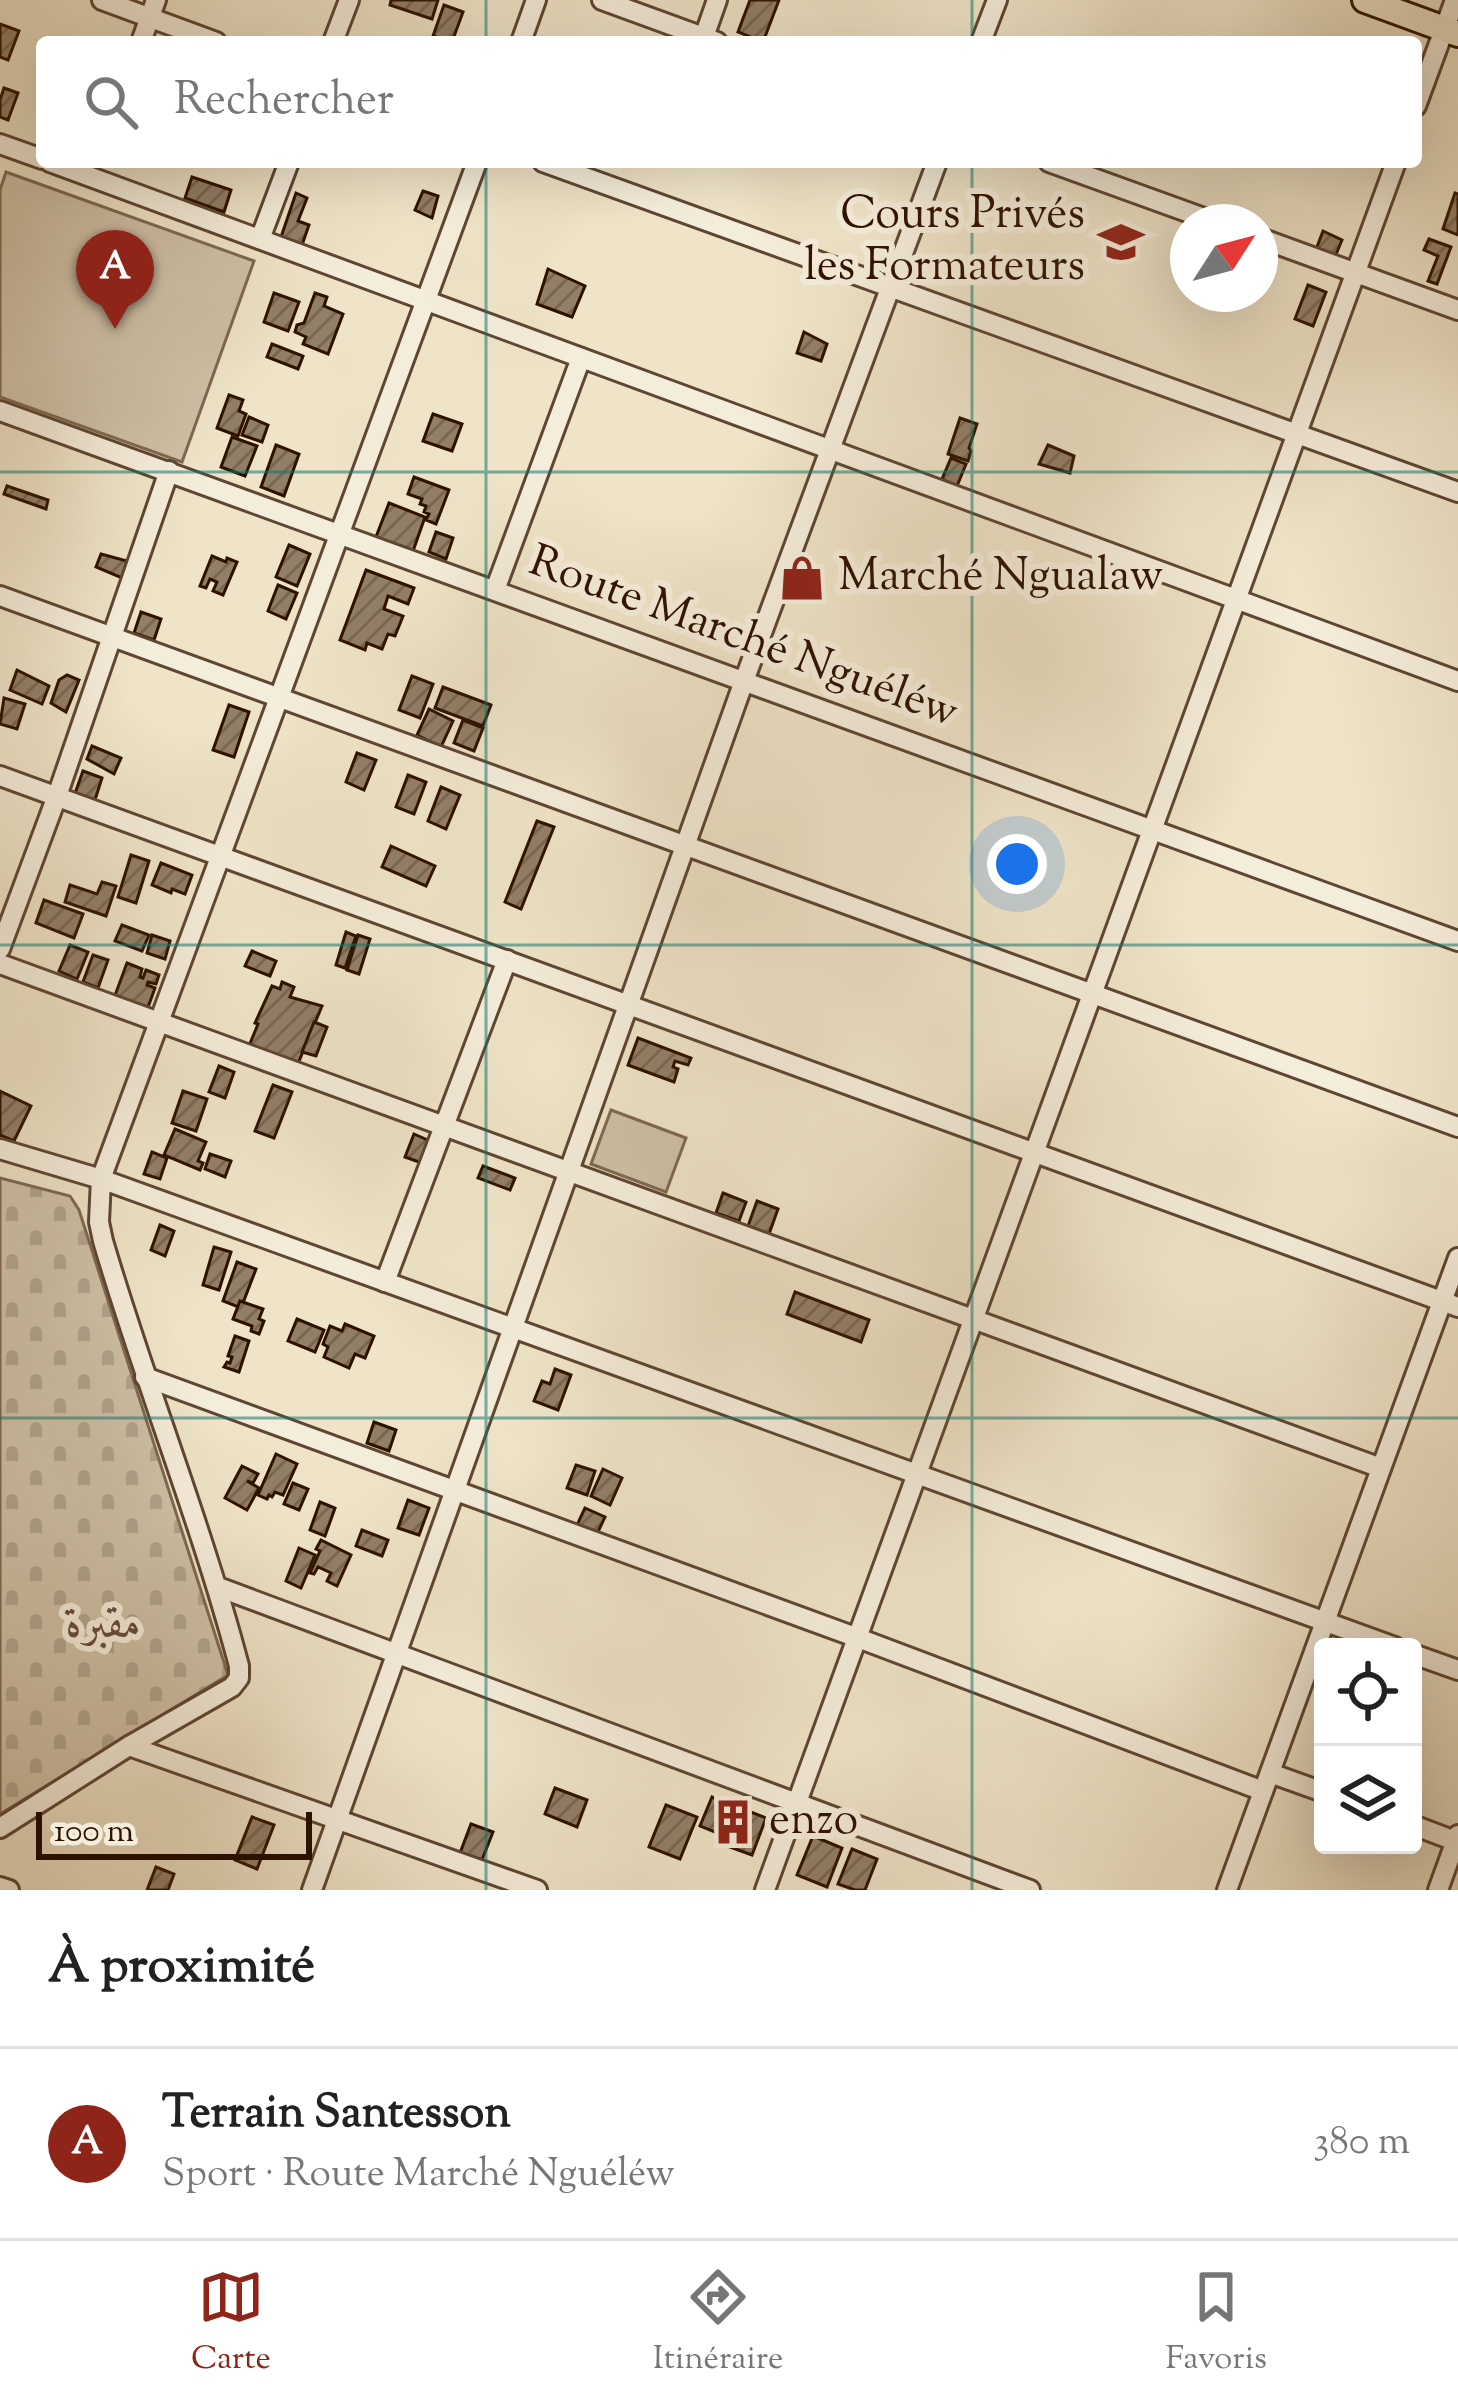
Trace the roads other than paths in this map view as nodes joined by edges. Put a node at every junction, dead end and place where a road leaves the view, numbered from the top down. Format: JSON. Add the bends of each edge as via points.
{"nodes":[{"id":1,"x":102,"y":0,"type":"edge"},
{"id":2,"x":349,"y":0,"type":"edge"},
{"id":3,"x":536,"y":0,"type":"edge"},
{"id":4,"x":602,"y":0,"type":"edge"},
{"id":5,"x":717,"y":0,"type":"edge"},
{"id":6,"x":997,"y":0,"type":"edge"},
{"id":7,"x":1365,"y":0,"type":"edge"},
{"id":8,"x":1455,"y":0,"type":"edge"},
{"id":9,"x":153,"y":9,"type":"edge"},
{"id":10,"x":1451,"y":32,"type":"edge"},
{"id":11,"x":205,"y":36,"type":"edge"},
{"id":12,"x":335,"y":36,"type":"edge"},
{"id":13,"x":523,"y":36,"type":"edge"},
{"id":14,"x":703,"y":36,"type":"edge"},
{"id":15,"x":711,"y":36,"type":"edge"},
{"id":16,"x":983,"y":36,"type":"edge"},
{"id":17,"x":1422,"y":93,"type":"edge"},
{"id":18,"x":0,"y":144,"type":"edge"},
{"id":19,"x":36,"y":157,"type":"edge"},
{"id":20,"x":287,"y":168,"type":"edge"},
{"id":21,"x":475,"y":168,"type":"edge"},
{"id":22,"x":560,"y":168,"type":"edge"},
{"id":23,"x":935,"y":168,"type":"edge"},
{"id":24,"x":1066,"y":168,"type":"edge"},
{"id":25,"x":1394,"y":168,"type":"edge"},
{"id":26,"x":94,"y":170,"type":"edge"},
{"id":27,"x":1170,"y":206,"type":"edge"},
{"id":28,"x":260,"y":239,"type":"junction"},
{"id":29,"x":1278,"y":245,"type":"edge"},
{"id":30,"x":1355,"y":273,"type":"junction"},
{"id":31,"x":890,"y":288,"type":"junction"},
{"id":32,"x":426,"y":301,"type":"junction"},
{"id":33,"x":1458,"y":310,"type":"edge"},
{"id":34,"x":581,"y":358,"type":"junction"},
{"id":35,"x":0,"y":411,"type":"edge"},
{"id":36,"x":1297,"y":435,"type":"junction"},
{"id":37,"x":830,"y":450,"type":"junction"},
{"id":38,"x":170,"y":471,"type":"junction"},
{"id":39,"x":1458,"y":493,"type":"edge"},
{"id":40,"x":340,"y":533,"type":"junction"},
{"id":41,"x":495,"y":590,"type":"junction"},
{"id":42,"x":0,"y":596,"type":"edge"},
{"id":43,"x":1236,"y":599,"type":"junction"},
{"id":44,"x":112,"y":637,"type":"junction"},
{"id":45,"x":744,"y":681,"type":"junction"},
{"id":46,"x":1458,"y":681,"type":"edge"},
{"id":47,"x":279,"y":698,"type":"junction"},
{"id":48,"x":0,"y":776,"type":"edge"},
{"id":49,"x":57,"y":796,"type":"junction"},
{"id":50,"x":1152,"y":830,"type":"junction"},
{"id":51,"x":686,"y":846,"type":"junction"},
{"id":52,"x":220,"y":856,"type":"junction"},
{"id":53,"x":1458,"y":941,"type":"edge"},
{"id":54,"x":0,"y":949,"type":"edge"},
{"id":55,"x":507,"y":960,"type":"junction"},
{"id":56,"x":0,"y":964,"type":"edge"},
{"id":57,"x":1092,"y":994,"type":"junction"},
{"id":58,"x":629,"y":1005,"type":"junction"},
{"id":59,"x":159,"y":1022,"type":"junction"},
{"id":60,"x":444,"y":1127,"type":"junction"},
{"id":61,"x":1458,"y":1127,"type":"edge"},
{"id":62,"x":0,"y":1149,"type":"edge"},
{"id":63,"x":1034,"y":1152,"type":"junction"},
{"id":64,"x":569,"y":1172,"type":"junction"},
{"id":65,"x":101,"y":1179,"type":"junction"},
{"id":66,"x":1458,"y":1258,"type":"edge"},
{"id":67,"x":385,"y":1282,"type":"junction"},
{"id":68,"x":1450,"y":1304,"type":"edge"},
{"id":69,"x":973,"y":1319,"type":"junction"},
{"id":70,"x":514,"y":1328,"type":"junction"},
{"id":71,"x":145,"y":1377,"type":"junction"},
{"id":72,"x":1381,"y":1468,"type":"junction"},
{"id":73,"x":917,"y":1474,"type":"junction"},
{"id":74,"x":456,"y":1491,"type":"junction"},
{"id":75,"x":218,"y":1587,"type":"junction"},
{"id":76,"x":1325,"y":1622,"type":"junction"},
{"id":77,"x":858,"y":1638,"type":"junction"},
{"id":78,"x":1370,"y":1638,"type":"edge"},
{"id":79,"x":395,"y":1654,"type":"junction"},
{"id":80,"x":1422,"y":1657,"type":"edge"},
{"id":81,"x":1458,"y":1670,"type":"edge"},
{"id":82,"x":129,"y":1746,"type":"junction"},
{"id":83,"x":1266,"y":1782,"type":"junction"},
{"id":84,"x":1314,"y":1790,"type":"edge"},
{"id":85,"x":796,"y":1803,"type":"junction"},
{"id":86,"x":336,"y":1819,"type":"junction"},
{"id":87,"x":0,"y":1828,"type":"edge"},
{"id":88,"x":1422,"y":1829,"type":"edge"},
{"id":89,"x":1457,"y":1839,"type":"edge"},
{"id":90,"x":0,"y":1887,"type":"edge"},
{"id":91,"x":9,"y":1890,"type":"edge"},
{"id":92,"x":312,"y":1890,"type":"edge"},
{"id":93,"x":537,"y":1890,"type":"edge"},
{"id":94,"x":765,"y":1890,"type":"edge"},
{"id":95,"x":1030,"y":1890,"type":"edge"},
{"id":96,"x":1227,"y":1890,"type":"edge"},
{"id":97,"x":1438,"y":1890,"type":"edge"}],
"edges":[{"from":1,"to":9,"type":"street"},
{"from":2,"to":12,"type":"street"},
{"from":3,"to":13,"type":"street"},
{"from":4,"to":14,"type":"street"},
{"from":5,"to":15,"type":"street"},
{"from":6,"to":16,"type":"street"},
{"from":7,"to":10,"type":"main road"},
{"from":8,"to":10,"type":"street"},
{"from":9,"to":11,"type":"street"},
{"from":10,"to":17,"type":"street"},
{"from":18,"to":19,"type":"street"},
{"from":20,"to":28,"type":"street"},
{"from":21,"to":32,"type":"street"},
{"from":22,"to":31,"type":"street"},
{"from":23,"to":31,"type":"street"},
{"from":24,"to":27,"type":"street"},
{"from":25,"to":30,"type":"street"},
{"from":26,"to":28,"type":"street"},
{"from":28,"to":32,"type":"street"},
{"from":29,"to":30,"type":"street"},
{"from":30,"to":33,"type":"street"},
{"from":30,"to":36,"type":"street"},
{"from":31,"to":36,"type":"street"},
{"from":31,"to":37,"type":"street"},
{"from":32,"to":34,"type":"street"},
{"from":32,"to":40,"type":"street"},
{"from":34,"to":37,"type":"street"},
{"from":34,"to":41,"type":"street"},
{"from":35,"to":38,"type":"street","name":"Route Marché Nguéléw"},
{"from":36,"to":39,"type":"street"},
{"from":36,"to":43,"type":"street"},
{"from":37,"to":43,"type":"street"},
{"from":37,"to":45,"type":"street"},
{"from":38,"to":40,"type":"street","name":"Route Marché Nguéléw"},
{"from":38,"to":44,"type":"street"},
{"from":40,"to":41,"type":"street","name":"Route Marché Nguéléw"},
{"from":40,"to":47,"type":"street"},
{"from":41,"to":45,"type":"street","name":"Route Marché Nguéléw"},
{"from":42,"to":44,"type":"street"},
{"from":43,"to":46,"type":"street"},
{"from":43,"to":50,"type":"street"},
{"from":44,"to":47,"type":"street"},
{"from":44,"to":49,"type":"street"},
{"from":45,"to":50,"type":"street","name":"Route Marché Nguéléw"},
{"from":45,"to":51,"type":"street"},
{"from":47,"to":51,"type":"street"},
{"from":47,"to":52,"type":"street"},
{"from":48,"to":49,"type":"street"},
{"from":49,"to":52,"type":"street"},
{"from":49,"to":54,"type":"street"},
{"from":50,"to":53,"type":"street","name":"Route Marché Nguéléw"},
{"from":50,"to":57,"type":"street"},
{"from":51,"to":57,"type":"street"},
{"from":51,"to":58,"type":"street"},
{"from":52,"to":55,"type":"street"},
{"from":52,"to":59,"type":"street"},
{"from":55,"to":58,"type":"street"},
{"from":55,"to":60,"type":"street"},
{"from":56,"to":59,"type":"street"},
{"from":57,"to":61,"type":"street"},
{"from":57,"to":63,"type":"street"},
{"from":58,"to":63,"type":"street"},
{"from":58,"to":64,"type":"street"},
{"from":59,"to":60,"type":"street"},
{"from":59,"to":65,"type":"street"},
{"from":60,"to":64,"type":"street"},
{"from":60,"to":67,"type":"street"},
{"from":62,"to":65,"type":"street"},
{"from":63,"to":68,"type":"street"},
{"from":63,"to":69,"type":"street"},
{"from":64,"to":69,"type":"street"},
{"from":64,"to":70,"type":"street"},
{"from":65,"to":67,"type":"street"},
{"from":65,"to":71,"type":"street","via":[[99,1222]]},
{"from":66,"to":68,"type":"street"},
{"from":67,"to":70,"type":"street"},
{"from":68,"to":72,"type":"street"},
{"from":69,"to":72,"type":"street"},
{"from":69,"to":73,"type":"street"},
{"from":70,"to":73,"type":"street"},
{"from":70,"to":74,"type":"street"},
{"from":71,"to":74,"type":"street"},
{"from":71,"to":75,"type":"street"},
{"from":72,"to":76,"type":"street"},
{"from":73,"to":76,"type":"street"},
{"from":73,"to":77,"type":"street"},
{"from":74,"to":77,"type":"street"},
{"from":74,"to":79,"type":"street"},
{"from":75,"to":79,"type":"street"},
{"from":75,"to":82,"type":"street","via":[[239,1678]]},
{"from":76,"to":78,"type":"street"},
{"from":76,"to":83,"type":"street"},
{"from":77,"to":83,"type":"street"},
{"from":77,"to":85,"type":"street"},
{"from":79,"to":85,"type":"street"},
{"from":79,"to":86,"type":"street"},
{"from":80,"to":81,"type":"street"},
{"from":82,"to":86,"type":"street"},
{"from":82,"to":87,"type":"street"},
{"from":83,"to":84,"type":"street"},
{"from":83,"to":96,"type":"street"},
{"from":85,"to":94,"type":"street"},
{"from":85,"to":95,"type":"street"},
{"from":86,"to":92,"type":"street"},
{"from":86,"to":93,"type":"street"},
{"from":88,"to":89,"type":"street"},
{"from":89,"to":97,"type":"street"},
{"from":90,"to":91,"type":"street"}]}
